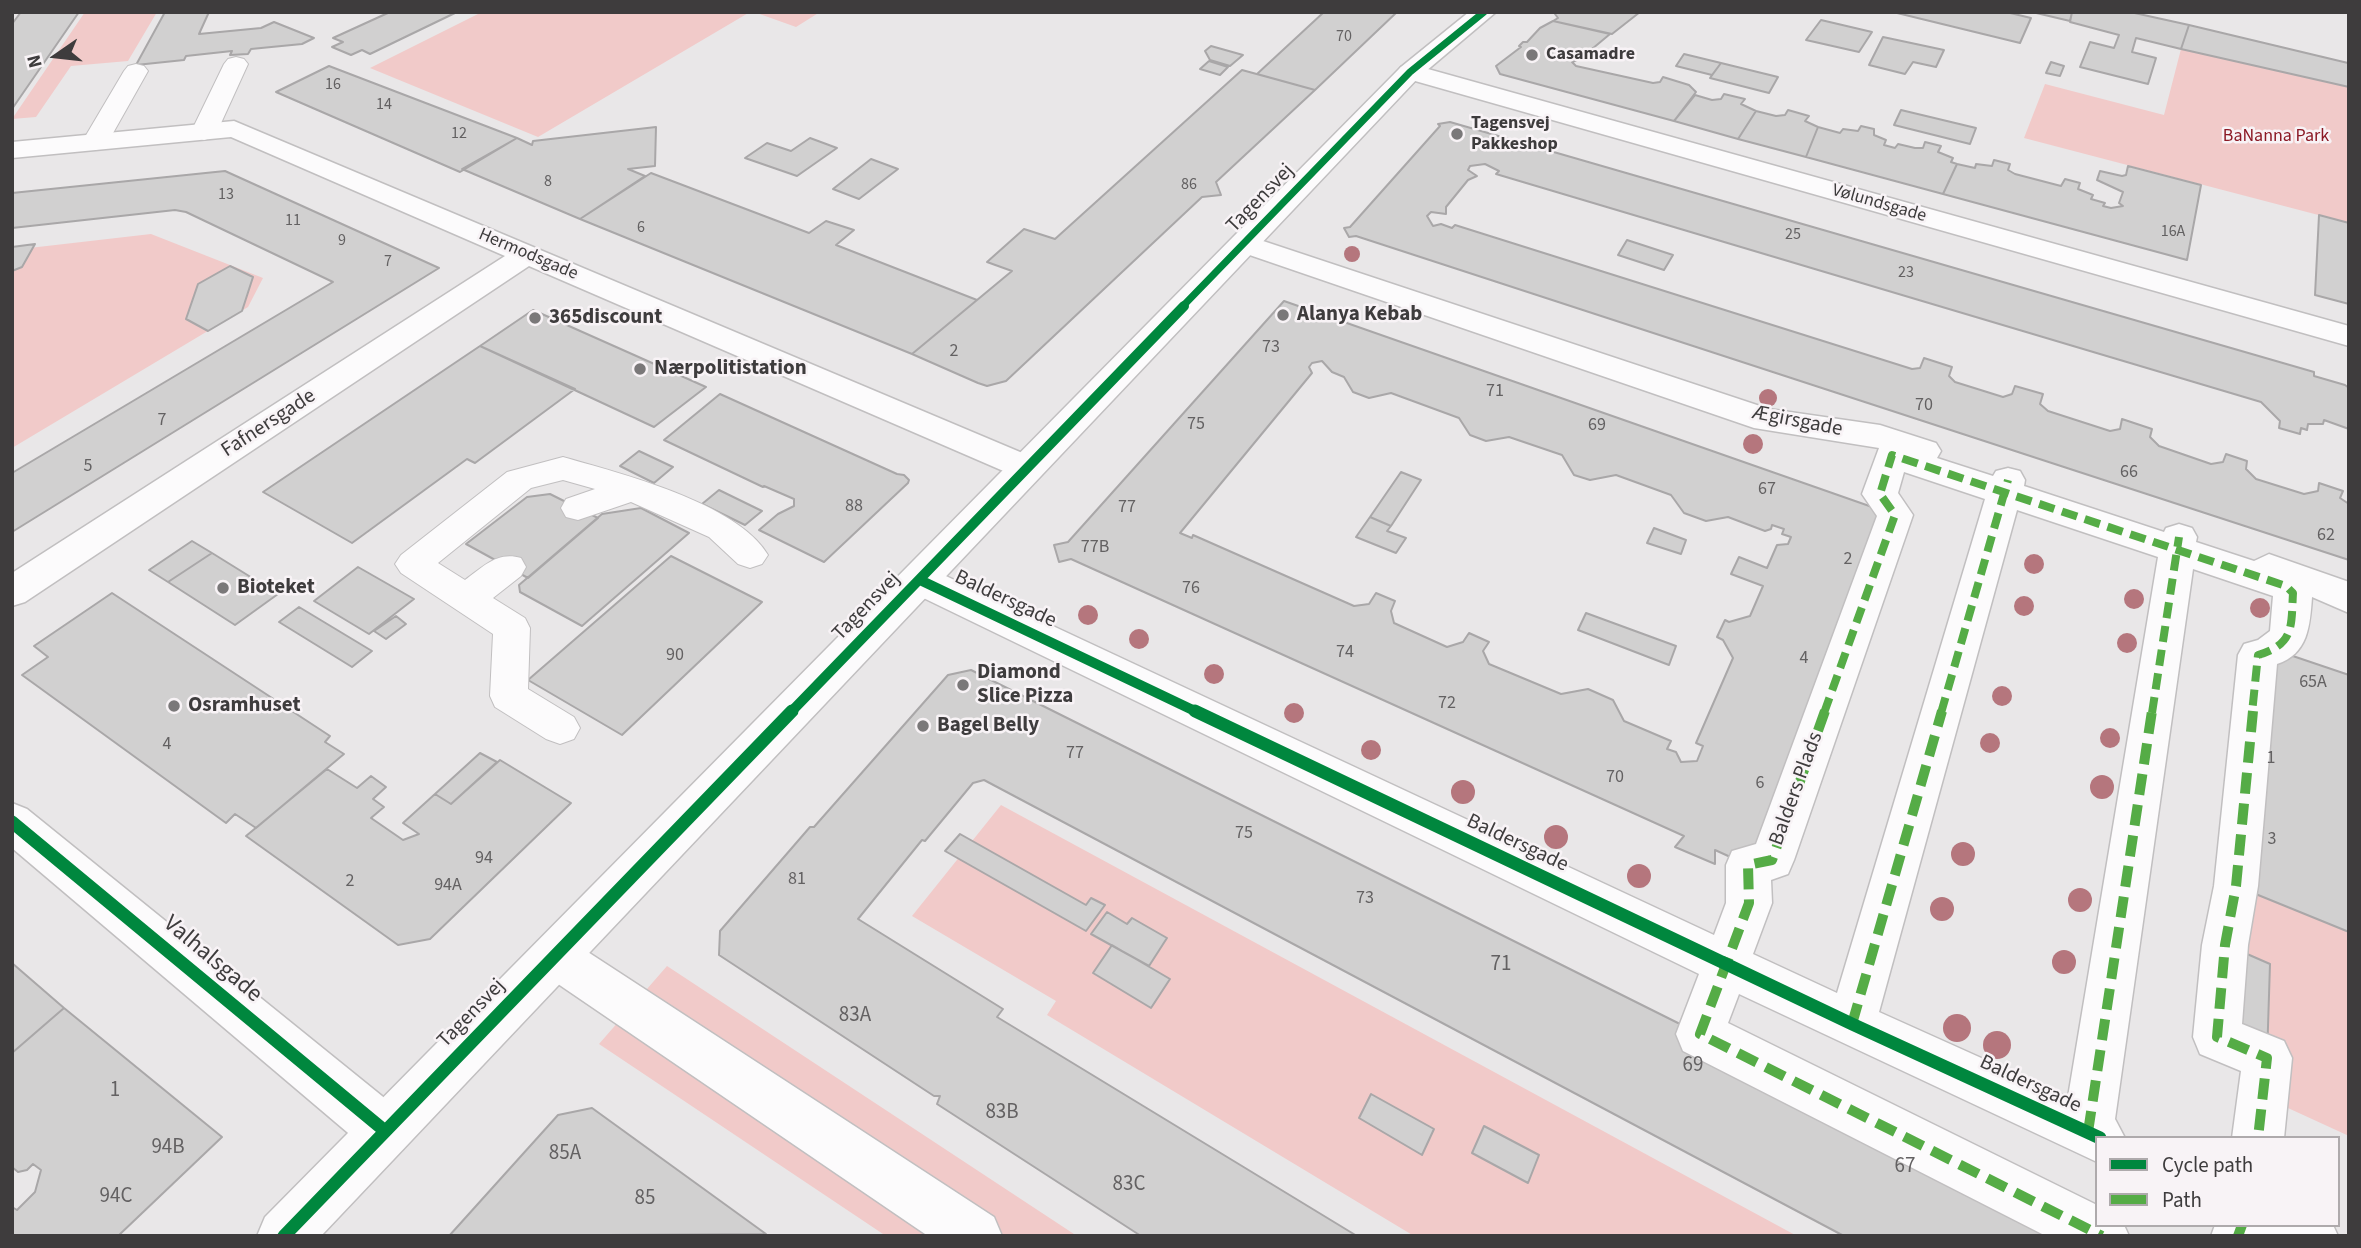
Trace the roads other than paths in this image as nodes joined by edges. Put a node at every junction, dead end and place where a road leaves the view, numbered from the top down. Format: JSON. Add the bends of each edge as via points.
{"nodes":[{"id":1,"x":1484,"y":12,"type":"edge"},
{"id":2,"x":236,"y":64,"type":"dead end"},
{"id":3,"x":136,"y":71,"type":"dead end"},
{"id":4,"x":1410,"y":72,"type":"junction"},
{"id":5,"x":204,"y":132,"type":"junction"},
{"id":6,"x":95,"y":142,"type":"junction"},
{"id":7,"x":12,"y":150,"type":"edge"},
{"id":8,"x":1245,"y":244,"type":"junction"},
{"id":9,"x":526,"y":255,"type":"junction"},
{"id":10,"x":2349,"y":336,"type":"edge"},
{"id":11,"x":1027,"y":468,"type":"junction"},
{"id":12,"x":2006,"y":485,"type":"junction"},
{"id":13,"x":632,"y":489,"type":"junction"},
{"id":14,"x":578,"y":508,"type":"dead end"},
{"id":15,"x":2178,"y":543,"type":"junction"},
{"id":16,"x":750,"y":555,"type":"dead end"},
{"id":17,"x":508,"y":567,"type":"dead end"},
{"id":18,"x":920,"y":580,"type":"junction"},
{"id":19,"x":12,"y":592,"type":"edge"},
{"id":20,"x":466,"y":599,"type":"junction"},
{"id":21,"x":2349,"y":599,"type":"edge"},
{"id":22,"x":560,"y":728,"type":"dead end"},
{"id":23,"x":12,"y":822,"type":"edge"},
{"id":24,"x":555,"y":956,"type":"junction"},
{"id":25,"x":1724,"y":964,"type":"junction"},
{"id":26,"x":1852,"y":1024,"type":"junction"},
{"id":27,"x":385,"y":1131,"type":"junction"},
{"id":28,"x":2094,"y":1135,"type":"edge"},
{"id":29,"x":2258,"y":1136,"type":"edge"},
{"id":30,"x":2292,"y":1227,"type":"edge"},
{"id":31,"x":284,"y":1236,"type":"edge"},
{"id":32,"x":975,"y":1236,"type":"edge"},
{"id":33,"x":2102,"y":1236,"type":"edge"},
{"id":34,"x":2311,"y":1236,"type":"edge"}],
"edges":[{"from":1,"to":4,"type":"street","name":"Tagensvej"},
{"from":2,"to":5,"type":"lane"},
{"from":3,"to":6,"type":"lane"},
{"from":4,"to":8,"type":"street","name":"Tagensvej"},
{"from":4,"to":10,"type":"street","name":"Vølundsgade"},
{"from":5,"to":6,"type":"street","name":"Hermodsgade"},
{"from":5,"to":9,"type":"street","name":"Hermodsgade","via":[[234,129]]},
{"from":6,"to":7,"type":"street","name":"Hermodsgade"},
{"from":8,"to":11,"type":"street","name":"Tagensvej"},
{"from":8,"to":12,"type":"street","name":"Ægirsgade","via":[[1766,419],[1880,436]]},
{"from":9,"to":11,"type":"street","name":"Hermodsgade"},
{"from":9,"to":19,"type":"street","name":"Fafnersgade"},
{"from":11,"to":18,"type":"street","name":"Tagensvej"},
{"from":12,"to":15,"type":"street","name":"Balders Plads"},
{"from":12,"to":25,"type":"street","name":"Balders Plads","via":[[1892,455],[1880,494],[1895,516],[1772,860],[1748,865],[1749,903]]},
{"from":12,"to":26,"type":"street"},
{"from":13,"to":14,"type":"lane"},
{"from":13,"to":16,"type":"lane","via":[[721,528]]},
{"from":13,"to":20,"type":"lane","via":[[563,468],[519,480],[413,564]]},
{"from":15,"to":21,"type":"street","via":[[2320,585]]},
{"from":15,"to":28,"type":"street"},
{"from":15,"to":29,"type":"street","name":"Balders Plads","via":[[2286,586],[2293,593],[2289,637],[2278,650],[2258,655],[2217,1038],[2267,1058]]},
{"from":17,"to":20,"type":"lane"},
{"from":18,"to":24,"type":"street","name":"Tagensvej"},
{"from":18,"to":25,"type":"street","name":"Baldersgade"},
{"from":20,"to":22,"type":"lane","via":[[512,628],[509,696]]},
{"from":23,"to":27,"type":"street","name":"Valhalsgade"},
{"from":24,"to":27,"type":"street","name":"Tagensvej"},
{"from":24,"to":32,"type":"street"},
{"from":25,"to":26,"type":"street","name":"Baldersgade"},
{"from":25,"to":33,"type":"street","name":"Balders Plads","via":[[1700,1034]]},
{"from":26,"to":28,"type":"street","name":"Baldersgade"},
{"from":27,"to":31,"type":"street","name":"Tagensvej"},
{"from":30,"to":34,"type":"street"}]}
